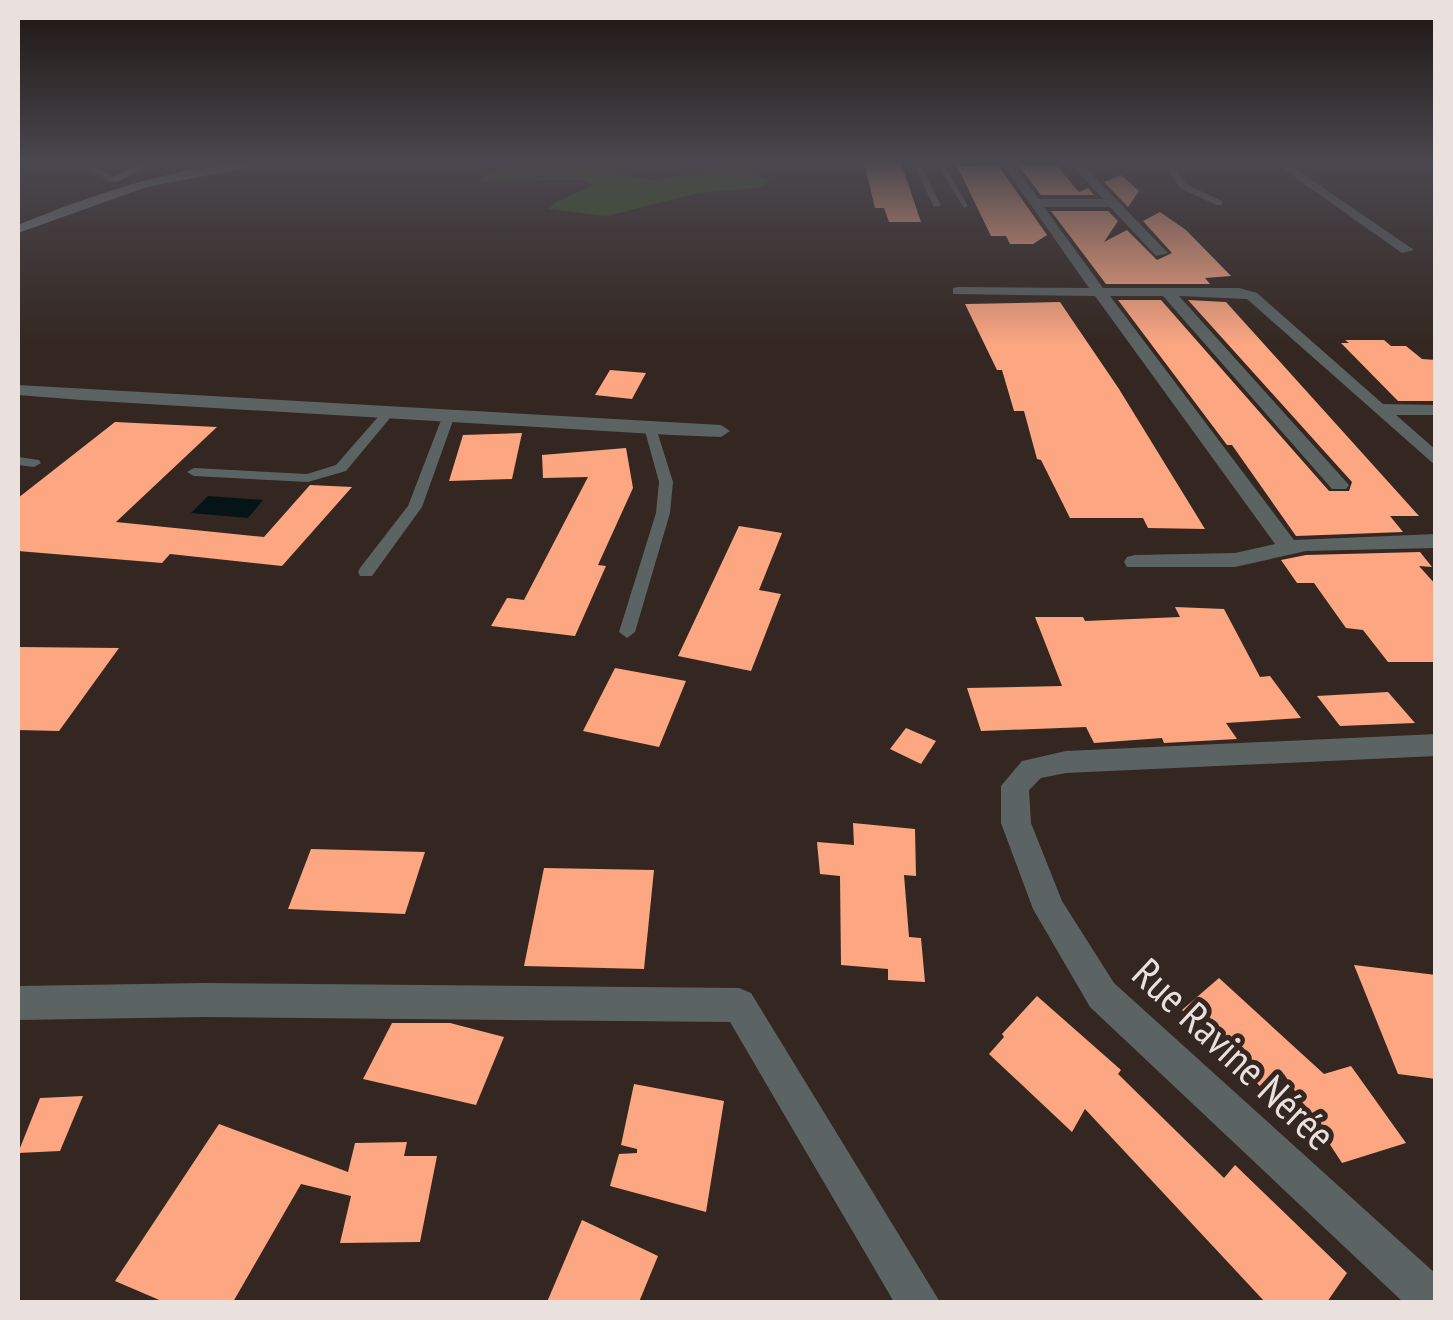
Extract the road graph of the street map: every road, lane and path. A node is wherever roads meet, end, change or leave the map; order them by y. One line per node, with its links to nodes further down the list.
1 (1049, 223): 7 (street)
2 (1132, 223): 5 (street)
3 (1367, 223): 4 (street)
4 (1407, 250)
5 (1161, 253)
6 (958, 292): 7 (street)
7 (1099, 292): 8 (street); 22 (street)
8 (1167, 292): 10 (street); 20 (street)
9 (18, 390): 12 (street)
10 (1378, 409): 11 (street); 16 (street)
11 (1436, 410)
12 (390, 412): 13 (street); 19 (lane)
13 (449, 415): 14 (street); 24 (lane)
14 (652, 431): 15 (street); 25 (lane)
15 (721, 432)
16 (1436, 460)
17 (18, 461): 18 (lane)
18 (34, 463)
19 (194, 472)
20 (1339, 485)
21 (1436, 541): 22 (street)
22 (1289, 548): 23 (street)
23 (1136, 562)
24 (366, 572)
25 (626, 632)
26 (1436, 745): 29 (street, Rue Ravine Nérée)
27 (18, 1003): 28 (street)
28 (918, 1302)
29 (1434, 1302)

